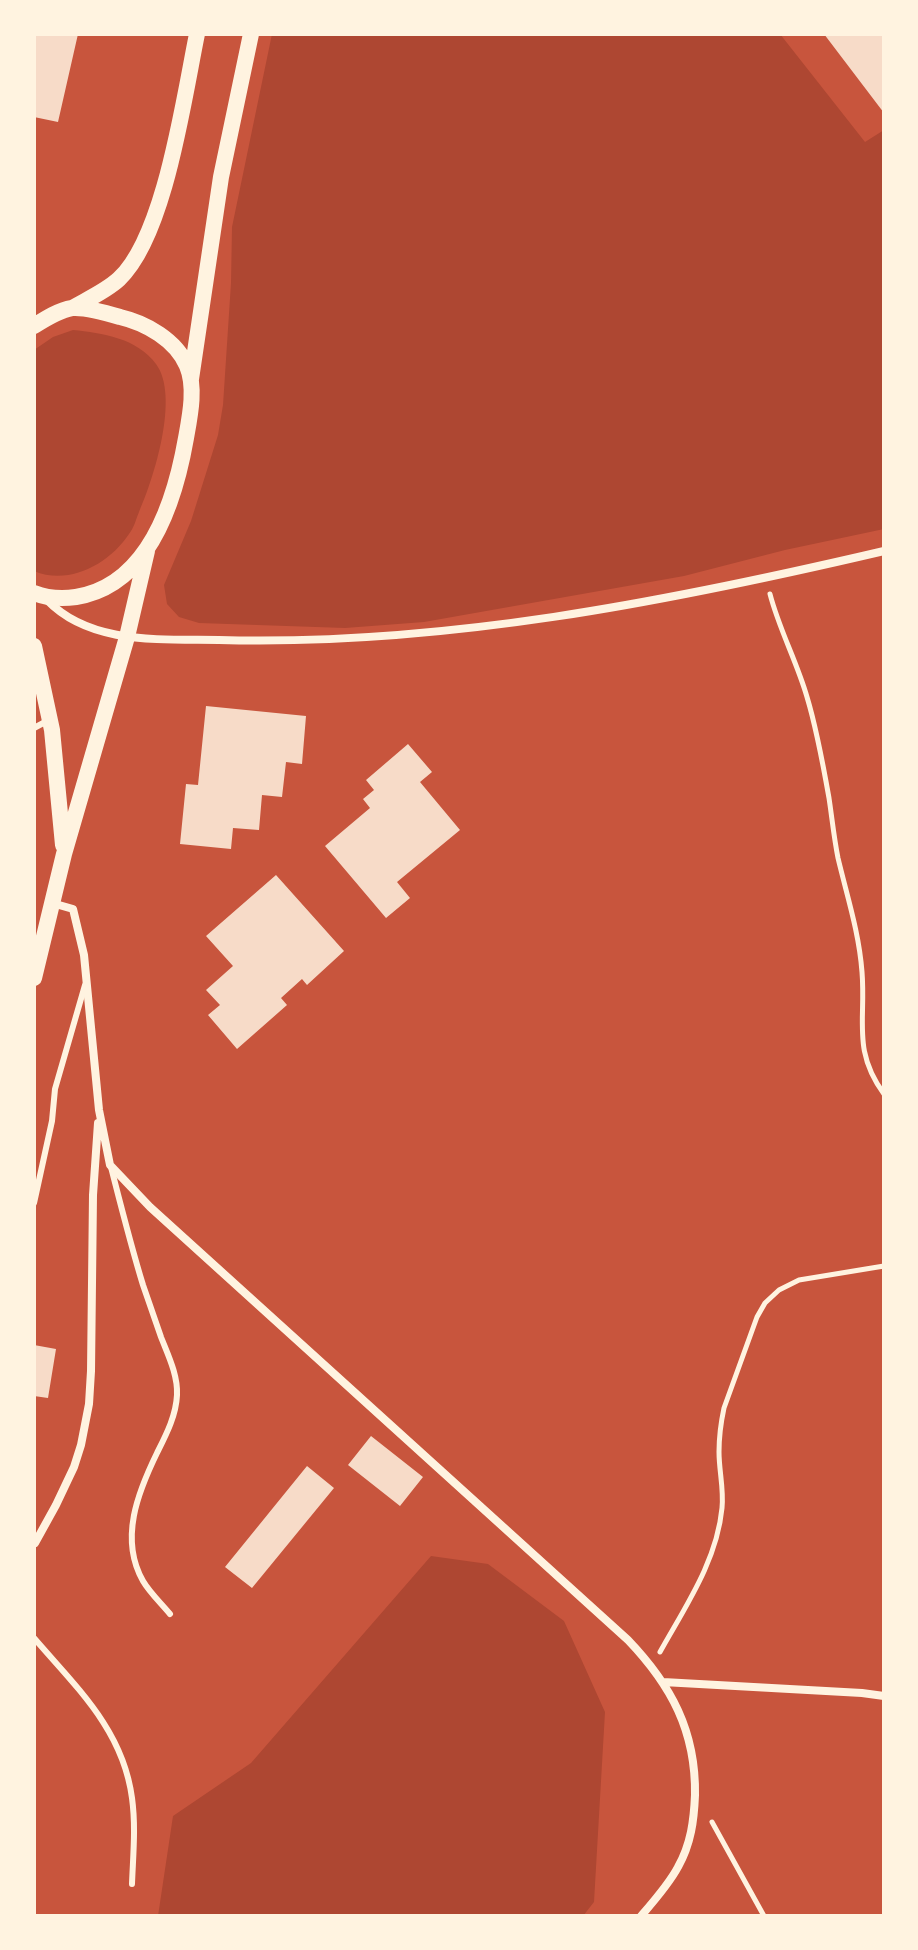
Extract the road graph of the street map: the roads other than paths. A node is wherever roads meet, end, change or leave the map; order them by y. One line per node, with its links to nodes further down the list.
1 (197, 34): 3 (main road)
2 (251, 34): 5 (main road)
3 (72, 308): 4 (main road); 5 (main road)
4 (38, 320)
5 (191, 384): 6 (main road)
6 (148, 549): 8 (main road); 9 (main road)
7 (884, 551): 9 (street)
8 (39, 595): 9 (street)
9 (127, 637): 14 (main road)
10 (34, 646): 11 (main road)
11 (38, 676): 12 (main road)
12 (51, 719): 13 (lane); 14 (main road)
13 (34, 728)
14 (64, 854): 15 (main road)
15 (52, 902): 16 (main road); 17 (street)
16 (34, 978)
17 (86, 980): 18 (street); 20 (lane)
18 (99, 1110): 19 (street); 21 (street)
19 (110, 1165): 23 (lane); 25 (street)
20 (34, 1203)
21 (34, 1544): 22 (lane)
22 (34, 1551)
23 (170, 1614)
24 (34, 1638): 27 (lane)
25 (663, 1682): 26 (street); 28 (street)
26 (884, 1696)
27 (132, 1884)
28 (641, 1916)

